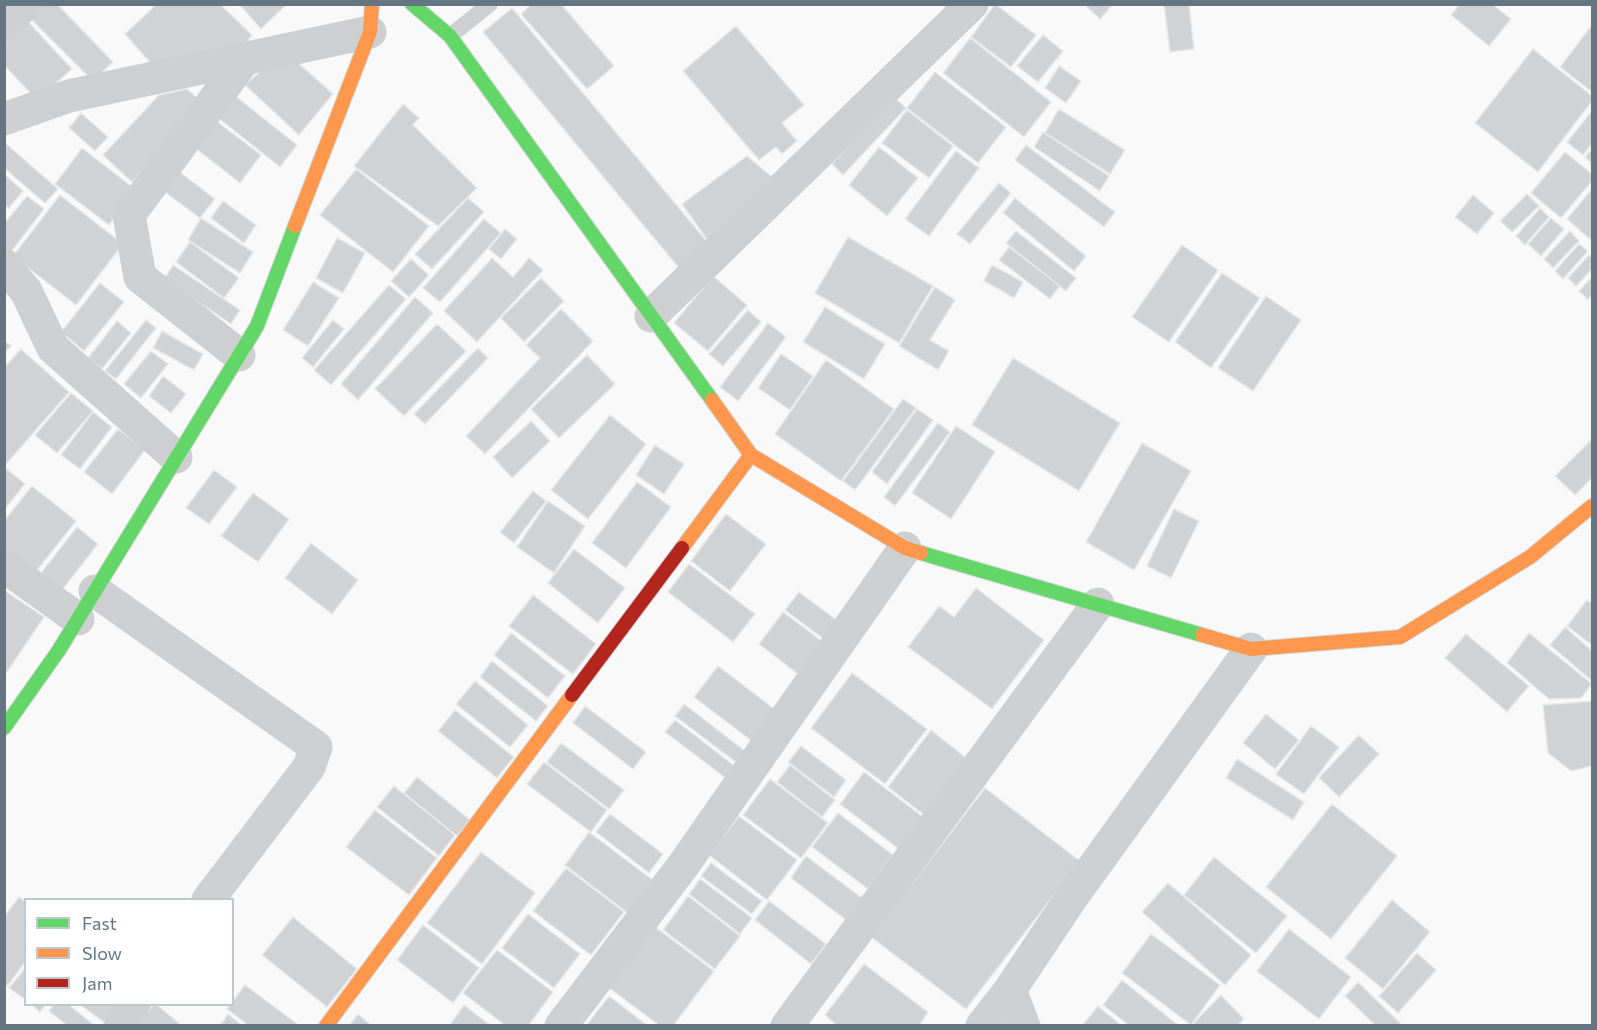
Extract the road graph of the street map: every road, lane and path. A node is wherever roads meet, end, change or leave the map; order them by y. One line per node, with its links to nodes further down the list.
1 (26, 4): 6 (street)
2 (412, 4): 7 (street)
3 (490, 4): 7 (lane)
4 (972, 4): 11 (street)
5 (371, 18): 8 (street); 12 (street)
6 (4, 25)
7 (450, 36): 11 (street)
8 (243, 61): 9 (street); 12 (street)
9 (4, 119)
10 (4, 266): 14 (street)
11 (651, 316): 13 (street)
12 (239, 355): 14 (street)
13 (751, 455): 16 (street); 27 (street)
14 (176, 457): 18 (street)
15 (1593, 506): 21 (street)
16 (905, 548): 19 (street); 28 (street)
17 (4, 566): 20 (street)
18 (95, 591): 20 (street); 23 (street)
19 (1098, 603): 21 (street); 29 (street)
20 (78, 619): 22 (street)
21 (1251, 648): 24 (street)
22 (4, 728)
23 (210, 898)
24 (1010, 990): 30 (street); 31 (street)
25 (133, 1006): 26 (street)
26 (120, 1026)
27 (326, 1026)
28 (561, 1026)
29 (787, 1026)
30 (982, 1026)
31 (1024, 1026)

